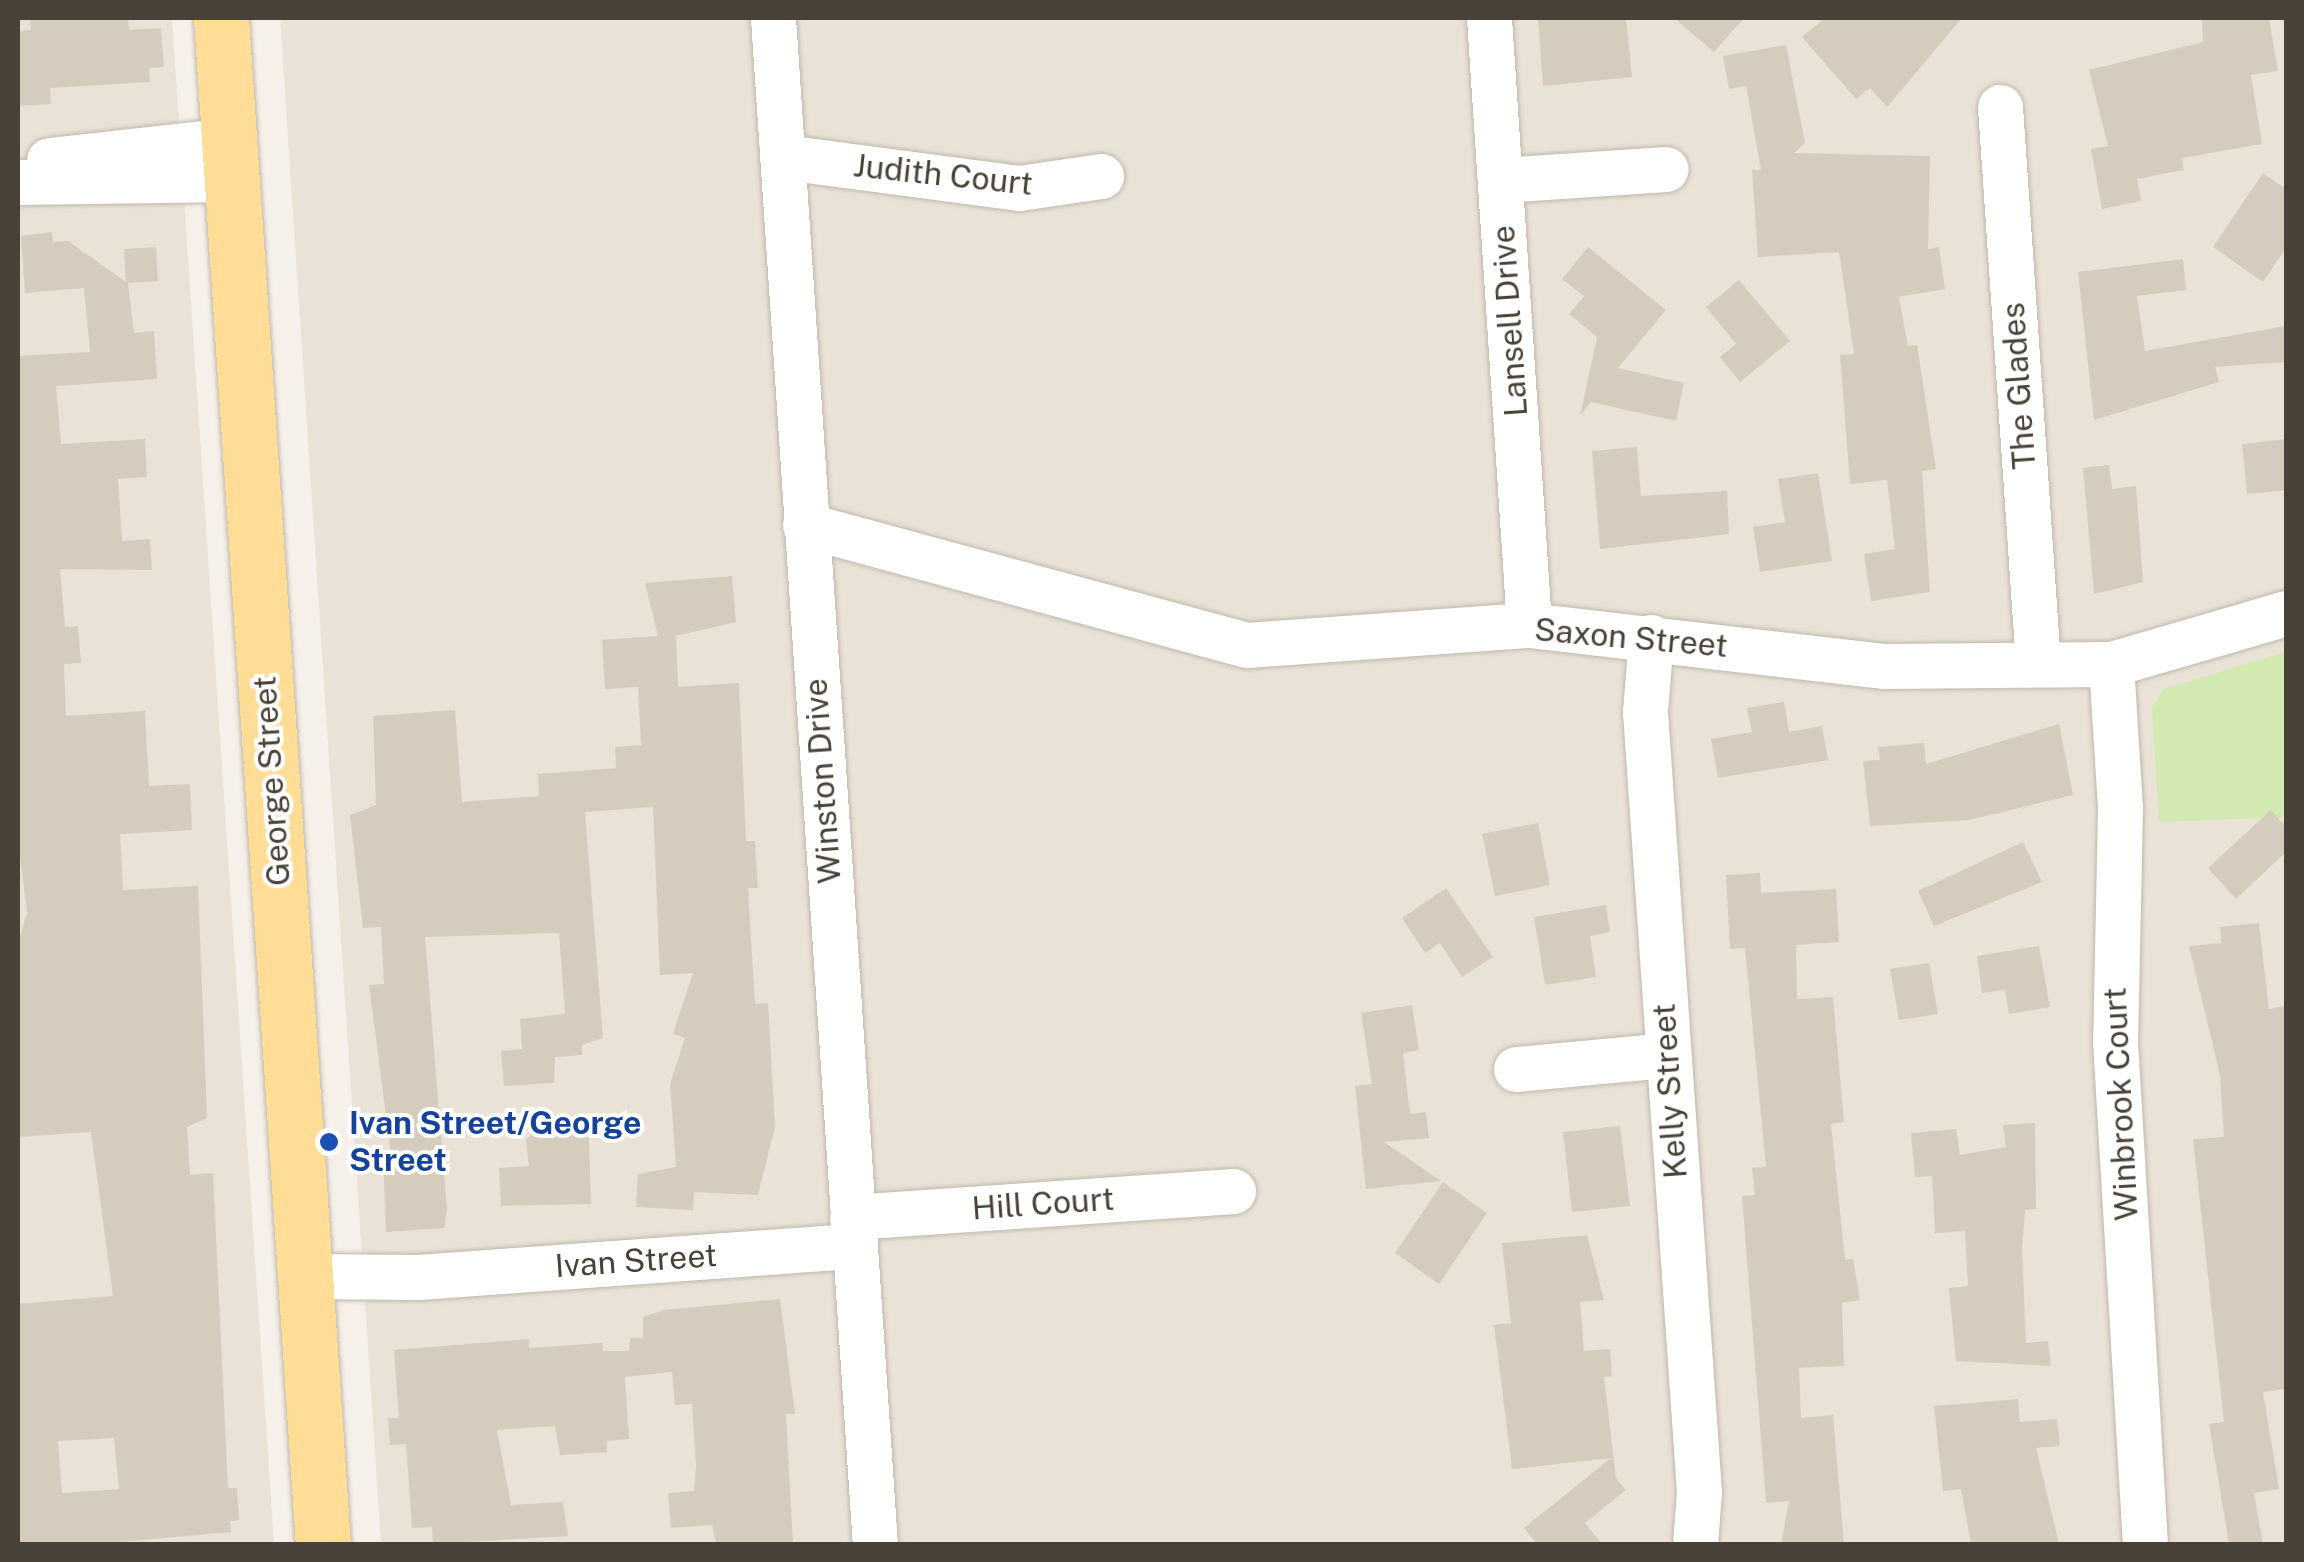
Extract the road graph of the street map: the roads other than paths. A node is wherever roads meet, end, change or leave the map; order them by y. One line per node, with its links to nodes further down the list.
1 (220, 18): 6 (main road, George Street)
2 (774, 18): 5 (street, Winston Drive)
3 (1489, 18): 10 (street, Lansell Drive)
4 (2000, 108): 16 (street, The Glades)
5 (784, 157): 9 (street, Judith Court); 12 (street, Winston Drive)
6 (230, 160): 7 (street); 11 (street); 22 (main road, George Street)
7 (18, 164)
8 (1666, 169): 10 (street)
9 (1101, 176)
10 (1501, 180): 14 (street, Lansell Drive)
11 (18, 182)
12 (805, 525): 14 (street, Saxon Street); 21 (street, Winston Drive)
13 (2286, 613): 17 (street, Saxon Street)
14 (1529, 625): 15 (street, Saxon Street)
15 (1651, 637): 16 (street, Saxon Street); 18 (street, Kelly Street)
16 (2038, 664): 17 (street, Saxon Street)
17 (2111, 664): 26 (street, Winbrook Court)
18 (1668, 1055): 19 (street); 25 (street, Kelly Street)
19 (1516, 1068)
20 (1233, 1190): 21 (street, Hill Court)
21 (854, 1231): 22 (street, Ivan Street); 24 (street, Winston Drive)
22 (305, 1286): 23 (main road, George Street)
23 (323, 1544)
24 (875, 1544)
25 (1695, 1544)
26 (2145, 1544)

